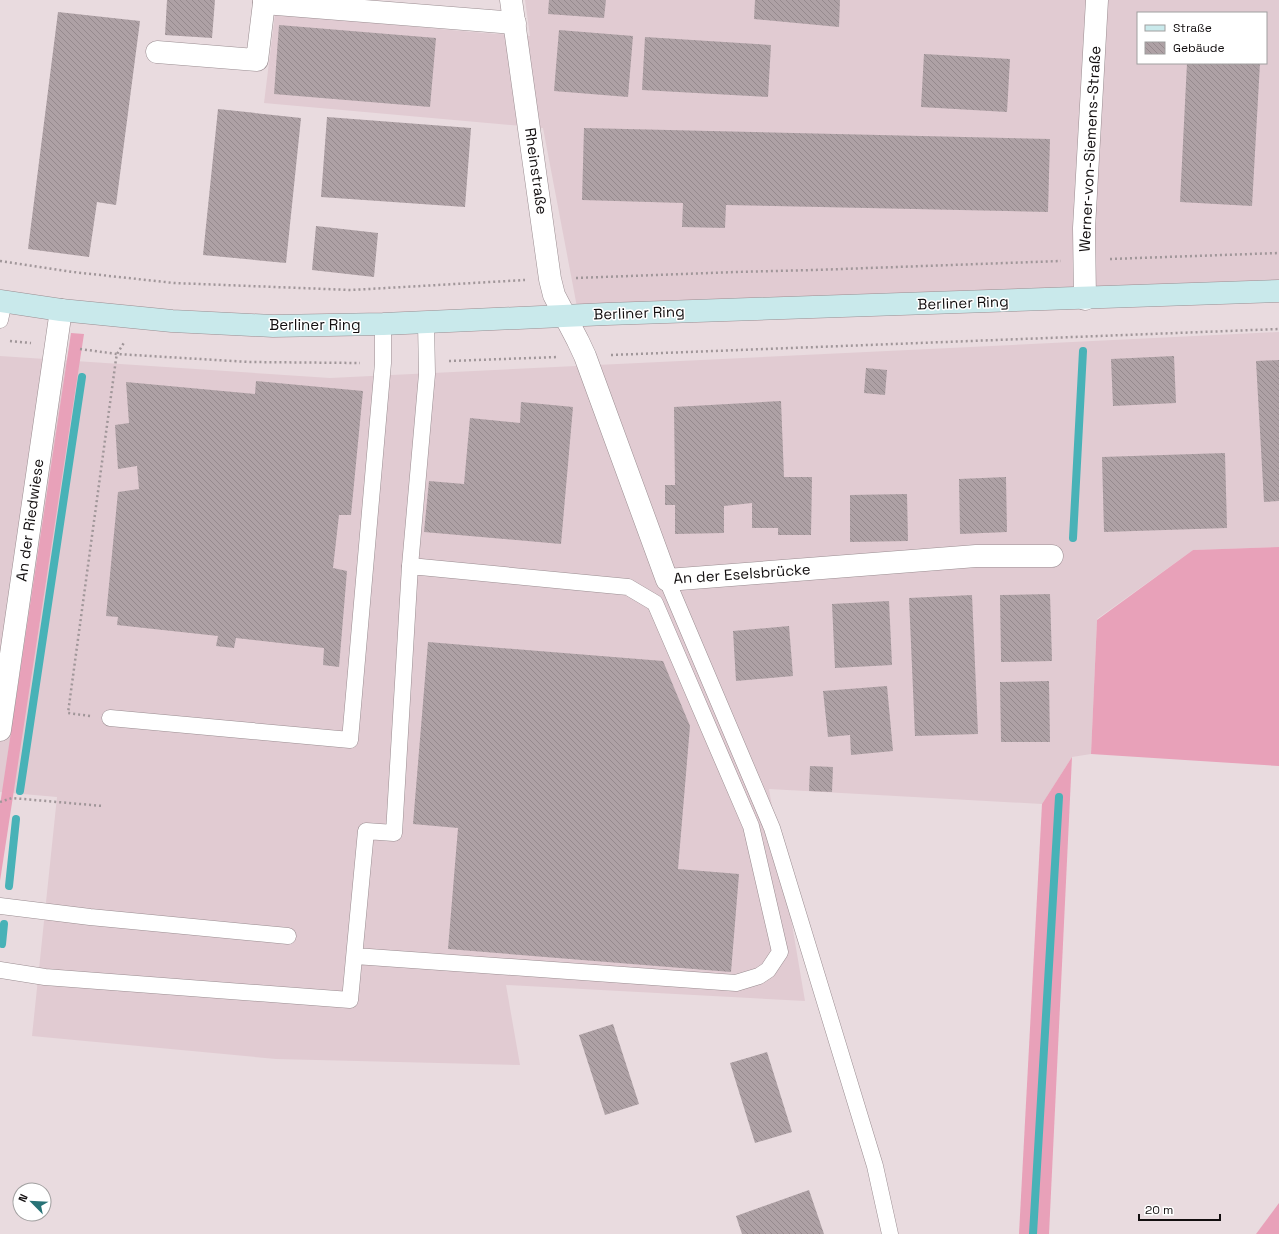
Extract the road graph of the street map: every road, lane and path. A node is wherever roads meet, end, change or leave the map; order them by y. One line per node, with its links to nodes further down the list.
1 (511, 0): 4 (street, Rheinstraße)
2 (1097, 0): 7 (street, Werner-von-Siemens-Straße)
3 (264, 2): 4 (street); 5 (street)
4 (515, 22): 9 (street, Rheinstraße)
5 (157, 52)
6 (1279, 253): 7 (path)
7 (1085, 260): 9 (path); 11 (street, Werner-von-Siemens-Straße)
8 (0, 261): 9 (path)
9 (550, 279): 14 (street, Rheinstraße)
10 (1279, 292): 11 (street, Berliner Ring)
11 (1085, 299): 14 (street, Berliner Ring)
12 (1, 308): 13 (street, Berliner Ring)
13 (61, 310): 16 (street, Berliner Ring); 20 (street, An der Riedwiese)
14 (566, 316): 15 (street, Berliner Ring); 22 (street, An der Eselsbrücke)
15 (426, 322): 16 (street, Berliner Ring); 23 (lane)
16 (383, 324): 24 (lane)
17 (1279, 329): 22 (path)
18 (8, 340): 20 (path)
19 (125, 341): 21 (path)
20 (55, 346): 21 (path); 29 (street, An der Riedwiese)
21 (117, 354): 24 (path); 28 (path)
22 (585, 356): 23 (path); 27 (street, An der Eselsbrücke)
23 (427, 362): 26 (lane)
24 (383, 363): 28 (lane)
25 (1052, 556): 27 (street, An der Eselsbrücke)
26 (410, 566): 34 (lane); 34 (lane)
27 (667, 580): 36 (lane)
28 (110, 718)
29 (0, 730)
30 (0, 802): 31 (path)
31 (103, 806)
32 (0, 906): 33 (lane)
33 (288, 936)
34 (355, 956): 35 (lane)
35 (0, 970)
36 (890, 1234)

